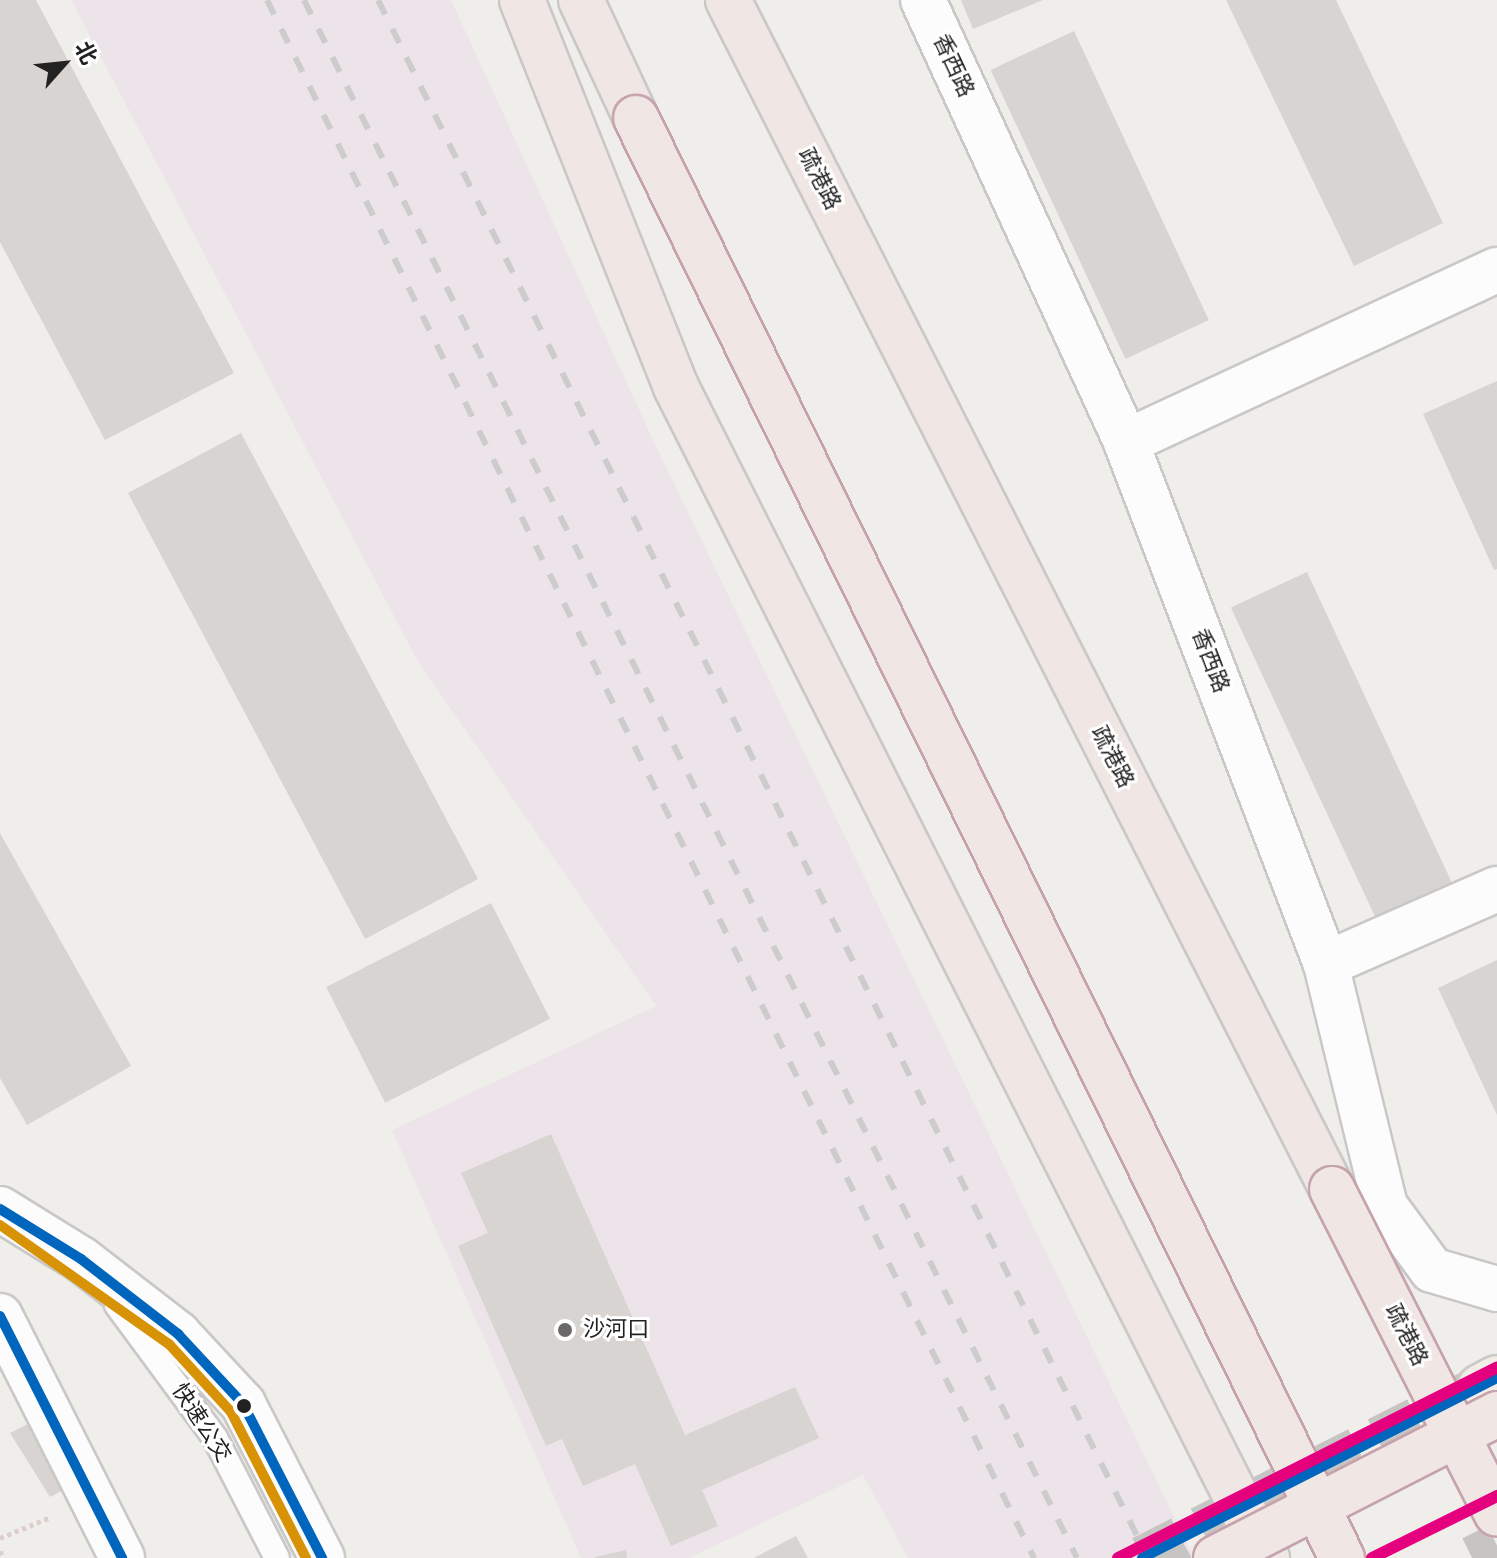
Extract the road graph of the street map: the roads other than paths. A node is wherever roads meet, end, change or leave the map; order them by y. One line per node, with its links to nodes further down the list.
1 (522, 0): 19 (highway)
2 (581, 0): 20 (highway, bridge)
3 (728, 0): 14 (highway, 疏港路, bridge)
4 (923, 0): 6 (street, 香西路)
5 (1497, 270): 6 (street)
6 (1126, 442): 8 (street, 香西路)
7 (1497, 889): 8 (street)
8 (1326, 964): 11 (street, 香西路)
9 (0, 1209): 10 (street)
10 (81, 1259): 16 (lane, 快速公交); 17 (street)
11 (1497, 1289)
12 (0, 1316): 15 (street)
13 (1492, 1417): 18 (highway, bridge)
14 (1497, 1514)
15 (122, 1558)
16 (277, 1558)
17 (322, 1558)
18 (1216, 1558)
19 (1267, 1558)
20 (1342, 1558)

